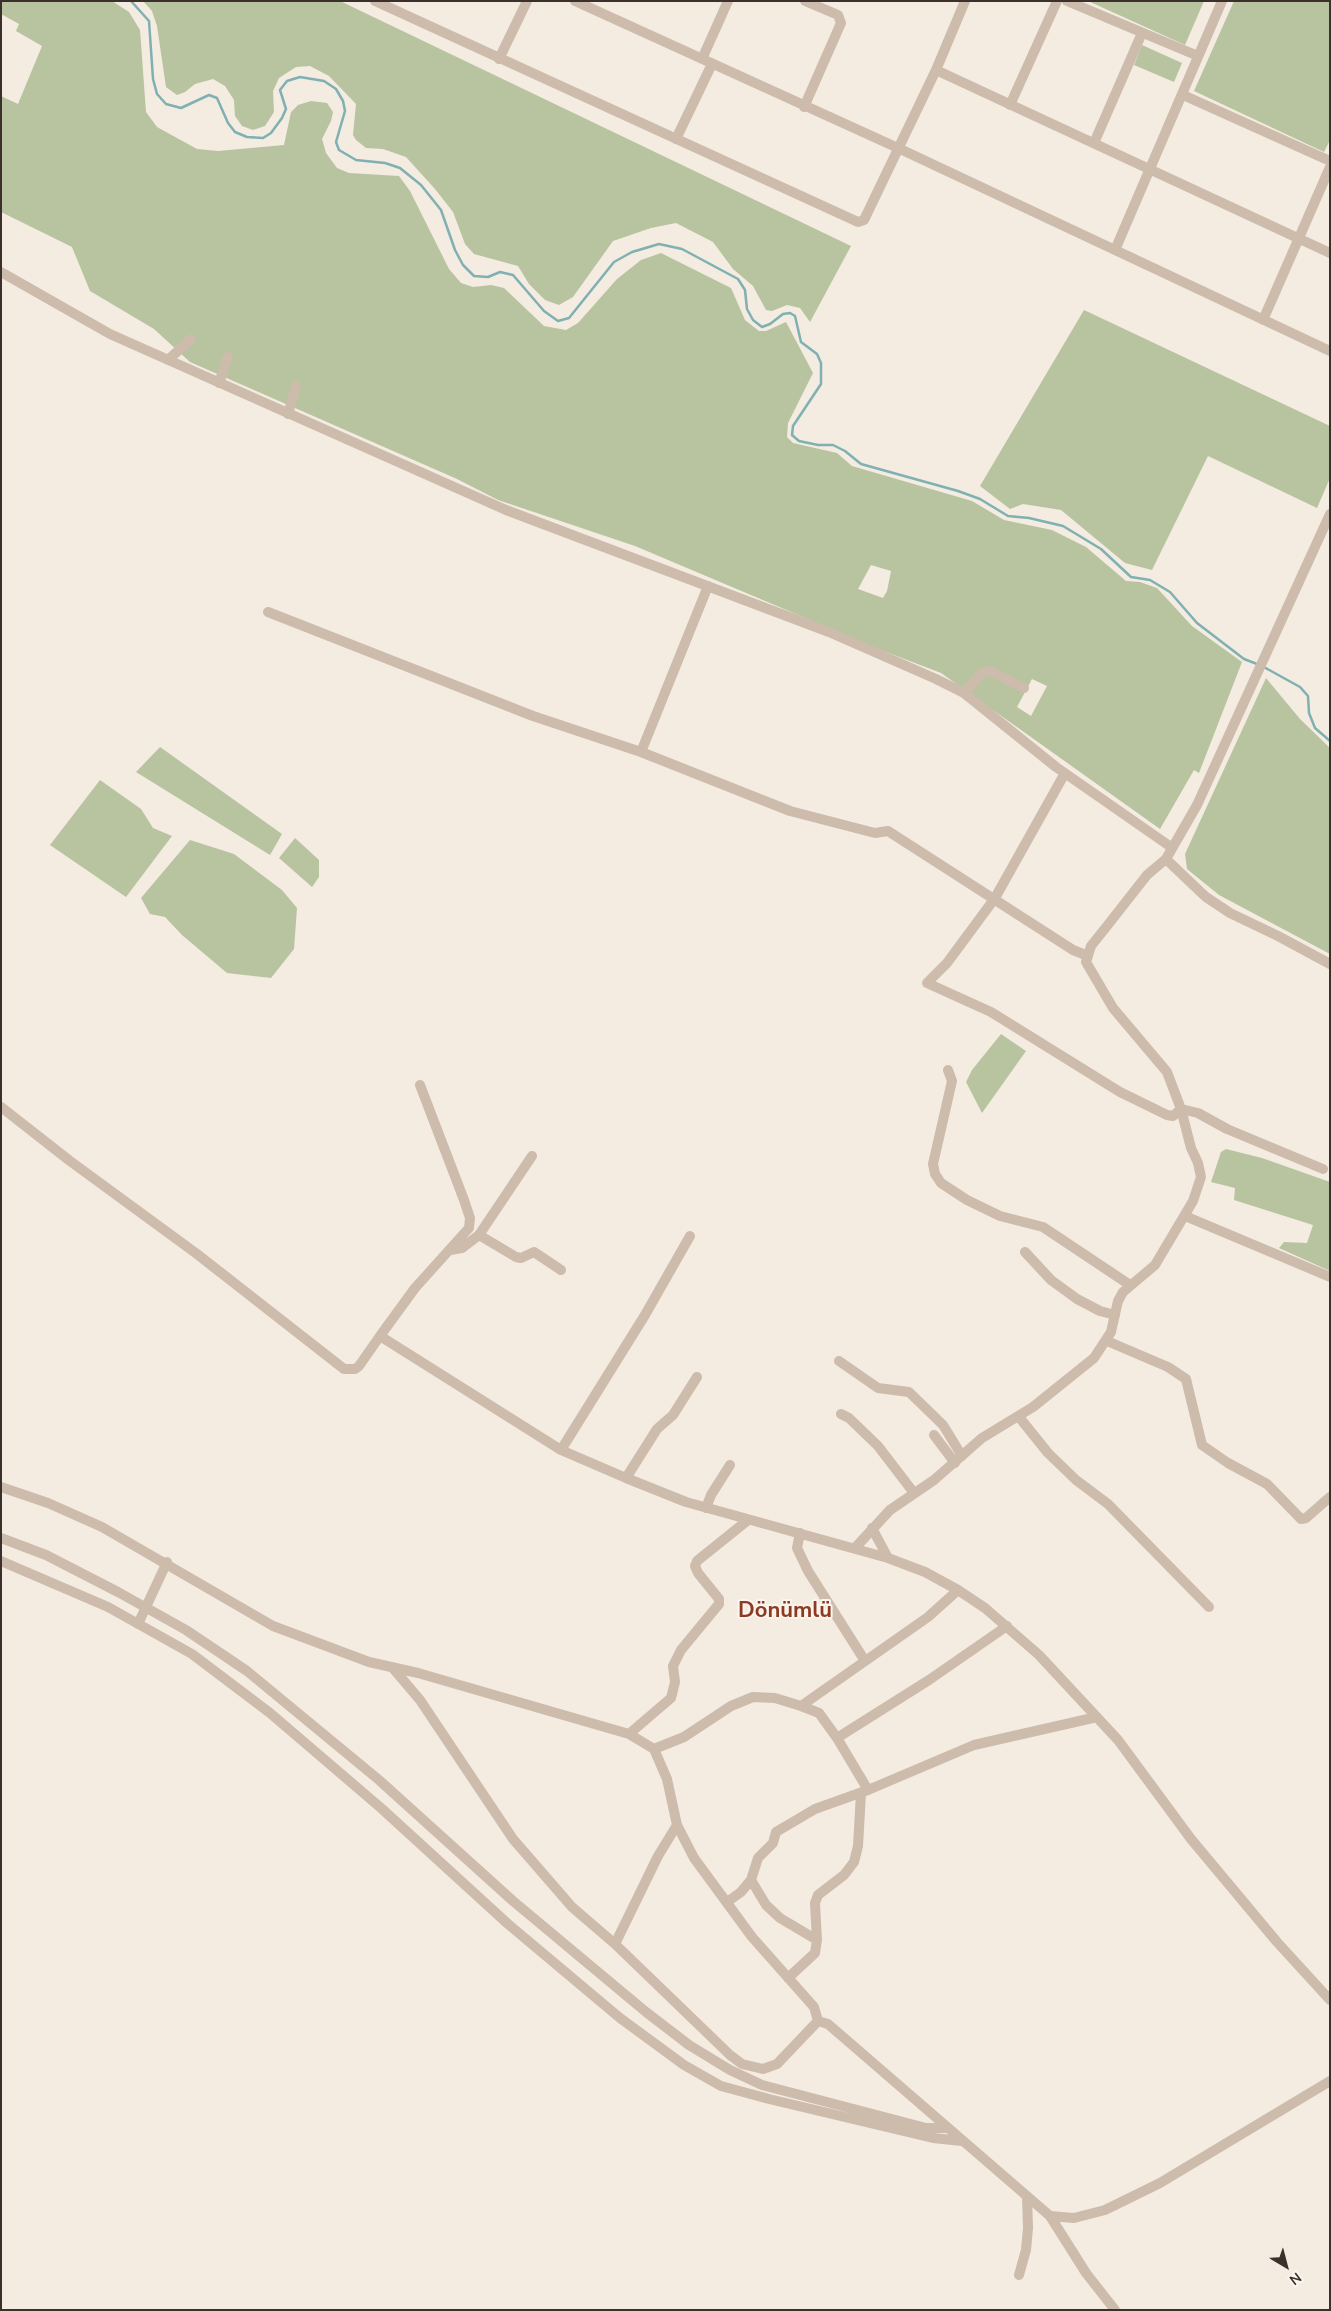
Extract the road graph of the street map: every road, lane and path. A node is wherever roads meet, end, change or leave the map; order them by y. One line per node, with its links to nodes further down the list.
1 (374, 1): 12 (street)
2 (527, 1): 12 (street)
3 (575, 1): 13 (street)
4 (728, 1): 13 (street)
5 (805, 1): 18 (street)
6 (966, 1): 15 (street)
7 (1057, 1): 17 (street)
8 (1067, 1): 10 (street)
9 (1222, 1): 11 (street)
10 (1142, 32): 11 (street); 20 (street)
11 (1198, 56): 16 (street)
12 (499, 59): 19 (street)
13 (702, 59): 14 (street)
14 (712, 64): 18 (street); 19 (street)
15 (936, 70): 17 (street); 21 (street)
16 (1183, 95): 22 (street); 24 (street)
17 (1010, 106): 20 (street)
18 (804, 107): 21 (street)
19 (676, 139): 21 (street)
20 (1094, 143): 24 (street)
21 (898, 148): 26 (street)
22 (1330, 162)
23 (1330, 167): 25 (street)
24 (1149, 168): 25 (street); 26 (street)
25 (1299, 238): 27 (street); 29 (street)
26 (1115, 250): 29 (street)
27 (1330, 253)
28 (1, 272): 33 (street)
29 (1263, 320): 31 (street)
30 (191, 340): 33 (street)
31 (1330, 351)
32 (228, 357): 34 (street)
33 (168, 360): 34 (street)
34 (219, 383): 36 (street)
35 (296, 386): 36 (street)
36 (288, 414): 38 (street)
37 (1330, 514): 44 (street)
38 (708, 586): 41 (street); 42 (street)
39 (268, 612): 42 (street)
40 (1024, 688): 41 (street)
41 (964, 693): 43 (street)
42 (641, 752): 46 (street)
43 (1065, 773): 44 (street); 46 (street)
44 (1171, 847): 45 (street)
45 (1166, 858): 47 (street); 48 (street)
46 (995, 898): 47 (street); 52 (street)
47 (1088, 956): 52 (street)
48 (1330, 964)
49 (948, 1070): 62 (street)
50 (420, 1085): 58 (street)
51 (1, 1107): 64 (street)
52 (1181, 1109): 54 (street); 55 (street)
53 (532, 1156): 56 (street)
54 (1323, 1169)
55 (1185, 1216): 61 (street); 62 (street)
56 (479, 1235): 58 (street); 60 (street)
57 (690, 1236): 71 (street)
58 (450, 1250): 64 (street)
59 (1025, 1252): 63 (street)
60 (561, 1270)
61 (1330, 1277)
62 (1130, 1285): 63 (street)
63 (1115, 1315): 65 (street)
64 (380, 1336): 71 (street)
65 (1107, 1341): 69 (street); 77 (street)
66 (839, 1361): 72 (street)
67 (698, 1377): 74 (street)
68 (841, 1414): 76 (street)
69 (1019, 1417): 72 (street); 89 (street)
70 (934, 1435): 72 (street)
71 (561, 1450): 74 (street)
72 (958, 1460): 76 (street)
73 (730, 1464): 78 (street)
74 (626, 1478): 78 (street)
75 (1, 1487): 86 (street)
76 (914, 1493): 80 (street)
77 (1330, 1497)
78 (706, 1508): 79 (street)
79 (748, 1520): 81 (street); 96 (street)
80 (872, 1528): 83 (street); 84 (street)
81 (800, 1533): 83 (street); 92 (street)
82 (1, 1538): 88 (street)
83 (855, 1548): 84 (street)
84 (888, 1558): 87 (street)
85 (1, 1561): 90 (street)
86 (167, 1562): 88 (street); 93 (street)
87 (958, 1590): 91 (street); 92 (street)
88 (146, 1607): 90 (street); 109 (street)
89 (1209, 1607)
90 (138, 1624): 110 (street)
91 (1007, 1626): 95 (street); 97 (street)
92 (865, 1661): 94 (street)
93 (392, 1667): 96 (street); 104 (street)
94 (801, 1706): 97 (street); 98 (street)
95 (1097, 1716): 99 (street); 106 (street)
96 (629, 1734): 98 (street)
97 (837, 1738): 99 (street)
98 (654, 1749): 100 (street)
99 (865, 1792): 101 (street); 103 (street)
100 (677, 1825): 102 (street); 104 (street)
101 (751, 1880): 102 (street); 103 (street)
102 (727, 1902): 105 (street)
103 (817, 1940): 105 (street)
104 (616, 1944): 107 (street)
105 (788, 1978): 107 (street)
106 (1330, 2000)
107 (818, 2021): 109 (street)
108 (1330, 2081): 113 (street)
109 (947, 2128): 110 (street)
110 (962, 2141): 111 (street)
111 (1027, 2196): 112 (street); 115 (street)
112 (1050, 2216): 113 (street); 114 (street)
113 (1074, 2218): 114 (street)
114 (1060, 2234): 116 (street)
115 (1019, 2275)
116 (1115, 2310)

